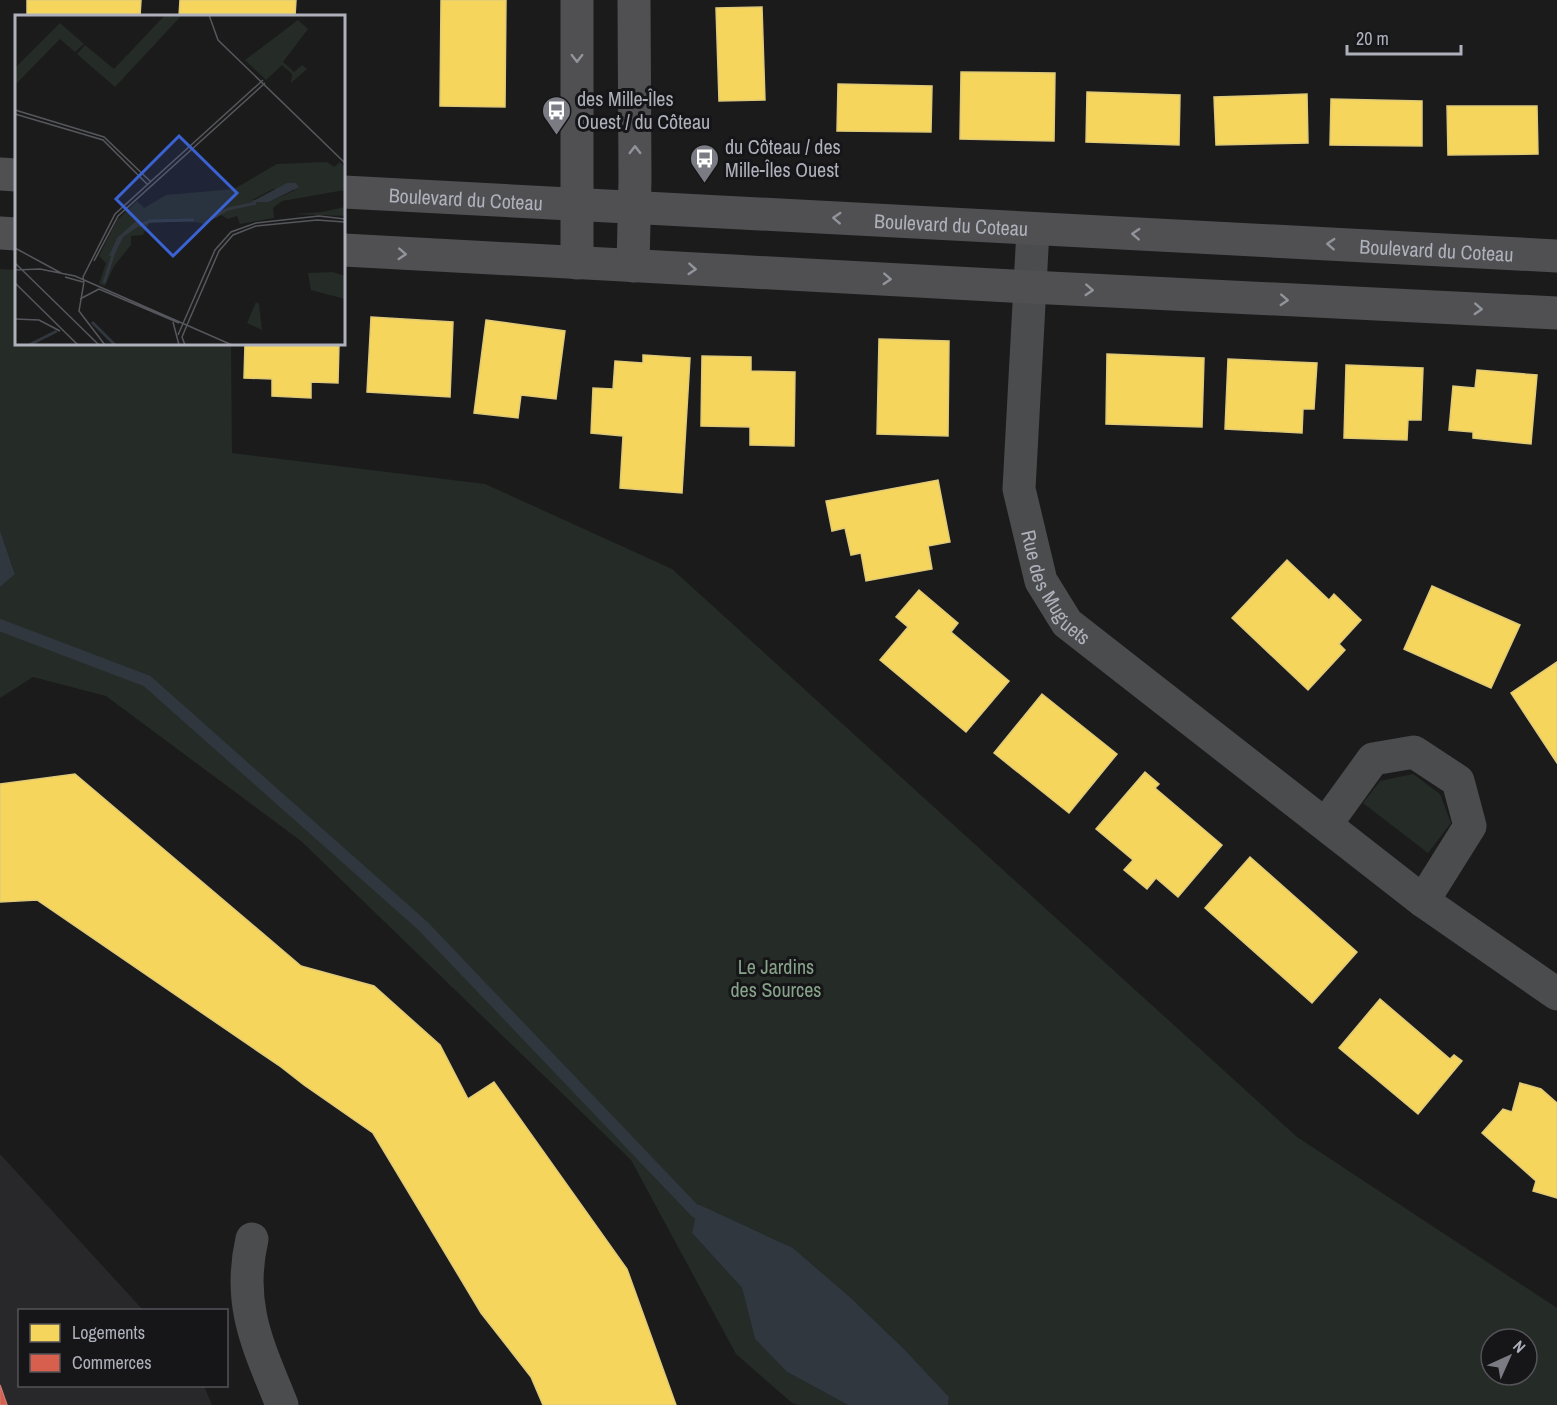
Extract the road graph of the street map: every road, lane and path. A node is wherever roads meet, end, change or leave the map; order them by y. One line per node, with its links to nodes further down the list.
1 (577, 0): 6 (street, one-way to 6)
2 (634, 0): 7 (street, one-way to 2)
3 (0, 174): 4 (street)
4 (15, 175)
5 (345, 192): 6 (street, Boulevard du Coteau)
6 (578, 205): 7 (street, Boulevard du Coteau); 13 (street)
7 (635, 208): 8 (street, Boulevard du Coteau, one-way to 7); 14 (street)
8 (1033, 230): 12 (street, Boulevard du Coteau, one-way to 8); 15 (street, Rue des Muguets)
9 (0, 233): 10 (street)
10 (15, 234)
11 (345, 250): 13 (street, one-way to 13)
12 (1557, 256)
13 (577, 263): 14 (street)
14 (633, 266): 15 (street, one-way to 15)
15 (1030, 287): 16 (street, one-way to 16); 17 (street, Rue des Muguets)
16 (1557, 313)
17 (1326, 824): 18 (street, Rue des Muguets); 18 (street)
18 (1423, 901): 19 (street, Rue des Muguets)
19 (1557, 994)
20 (252, 1239): 21 (street)
21 (282, 1405)

